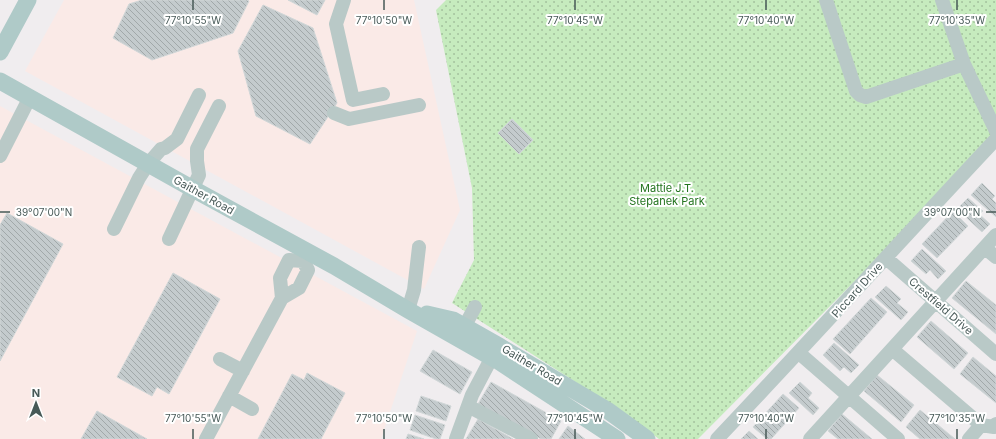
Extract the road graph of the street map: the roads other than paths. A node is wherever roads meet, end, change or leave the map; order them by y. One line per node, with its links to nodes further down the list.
1 (28, 0): 5 (main road)
2 (344, 0): 8 (street)
3 (826, 0): 6 (street)
4 (942, 0): 6 (street)
5 (0, 52)
6 (964, 64): 14 (street)
7 (0, 81): 10 (main road, Gaither Road)
8 (383, 94)
9 (199, 95): 17 (street)
10 (30, 97): 16 (street); 17 (main road, Gaither Road)
11 (419, 105): 13 (street)
12 (219, 106): 18 (street)
13 (334, 113)
14 (996, 131)
15 (996, 140): 26 (street, Piccard Drive)
16 (0, 156)
17 (148, 164): 18 (main road, Gaither Road); 19 (street)
18 (192, 189): 21 (street); 24 (main road, Gaither Road)
19 (114, 230)
20 (996, 236): 23 (street)
21 (169, 239)
22 (419, 247): 30 (street)
23 (985, 248): 25 (street); 28 (street)
24 (305, 256): 27 (street); 27 (street); 30 (main road, Gaither Road)
25 (996, 257)
26 (886, 258): 28 (street, Crestfield Drive); 33 (street, Piccard Drive)
27 (282, 298): 37 (street)
28 (935, 302): 32 (street); 34 (street, Crestfield Drive)
29 (475, 307): 31 (street)
30 (408, 310): 31 (main road, Gaither Road); 35 (main road, Gaither Road)
31 (467, 328): 48 (main road, Gaither Road)
32 (892, 349): 39 (street); 43 (street)
33 (799, 353): 39 (street); 49 (street, Piccard Drive)
34 (996, 354)
35 (492, 357): 40 (street); 47 (main road, Gaither Road)
36 (220, 359): 37 (street)
37 (243, 371): 38 (street)
38 (229, 396): 41 (street); 44 (street)
39 (848, 396): 50 (street); 51 (street)
40 (468, 406): 45 (street); 46 (street)
41 (252, 409)
42 (996, 424): 43 (street)
43 (981, 425): 52 (street)
44 (206, 439)
45 (456, 439)
46 (531, 439)
47 (617, 439)
48 (646, 439)
49 (717, 439)
50 (810, 439)
51 (898, 439)
52 (970, 439)

